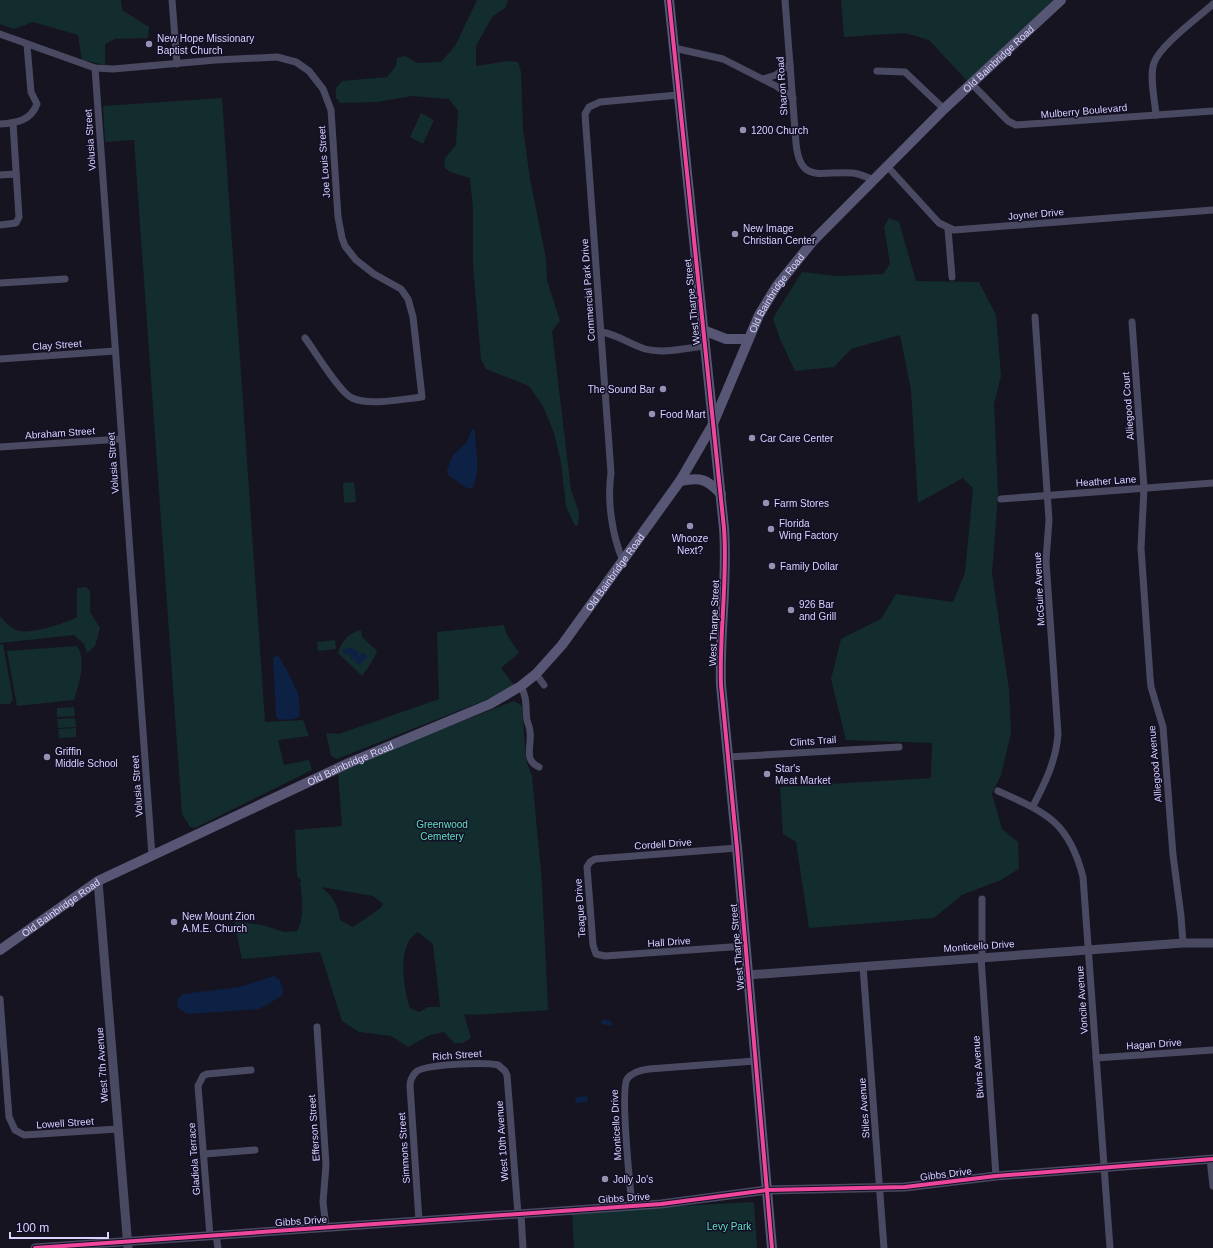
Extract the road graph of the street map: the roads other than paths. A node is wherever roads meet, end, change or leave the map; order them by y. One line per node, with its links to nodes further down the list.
1 (172, 0): 9 (street)
2 (669, 0): 8 (main road, West Tharpe Street)
3 (785, 0): 10 (street, Sharon Road)
4 (1061, 0): 14 (main road, Old Bainbridge Road)
5 (1213, 4): 19 (street)
6 (0, 34): 7 (street, Joe Louis Street)
7 (26, 45): 11 (street, Joe Louis Street); 20 (street)
8 (674, 48): 13 (street); 15 (main road, West Tharpe Street)
9 (177, 64): 11 (street, Joe Louis Street); 36 (street, Joe Louis Street)
10 (790, 64): 13 (street); 16 (street, Sharon Road)
11 (94, 68): 39 (street, Volusia Street)
12 (877, 71): 17 (street)
13 (763, 79): 16 (street)
14 (972, 84): 17 (main road, Old Bainbridge Road); 19 (street, Mulberry Boulevard)
15 (678, 95): 34 (main road, West Tharpe Street); 35 (street, Commercial Park Drive)
16 (793, 98): 25 (street, Sharon Road)
17 (944, 109): 22 (main road, Old Bainbridge Road)
18 (1213, 111): 19 (street, Mulberry Boulevard)
19 (1156, 115)
20 (13, 123): 21 (street); 23 (street)
21 (0, 124)
22 (887, 166): 25 (main road, Old Bainbridge Road); 28 (street)
23 (16, 174): 24 (street); 27 (street)
24 (0, 175)
25 (874, 180): 37 (main road, Old Bainbridge Road)
26 (1213, 210): 28 (street, Joyner Drive)
27 (0, 225)
28 (948, 229): 29 (street)
29 (952, 277)
30 (65, 279): 31 (street)
31 (0, 283)
32 (1035, 317): 48 (street, McGuire Avenue)
33 (1132, 322): 46 (street, Alliegood Court)
34 (703, 330): 37 (main road); 38 (main road, West Tharpe Street)
35 (602, 332): 38 (street); 50 (street, Commercial Park Drive)
36 (305, 338)
37 (748, 339): 41 (main road, Old Bainbridge Road)
38 (705, 346): 41 (main road, West Tharpe Street)
39 (115, 350): 40 (street, Clay Street); 42 (street, Volusia Street)
40 (0, 359)
41 (712, 426): 44 (main road, Old Bainbridge Road); 47 (main road, West Tharpe Street)
42 (121, 439): 43 (street, Abraham Street); 60 (street, Volusia Street)
43 (0, 447)
44 (680, 481): 47 (main road); 50 (main road, Old Bainbridge Road)
45 (1213, 483): 46 (street, Heather Lane)
46 (1144, 488): 48 (street, Heather Lane); 65 (street, Alliegood Avenue)
47 (721, 494): 55 (main road, West Tharpe Street)
48 (1047, 496): 49 (street, Heather Lane); 58 (street, McGuire Avenue)
49 (1001, 500)
50 (623, 561): 51 (main road, Old Bainbridge Road)
51 (536, 674): 52 (street); 53 (main road, Old Bainbridge Road)
52 (544, 685)
53 (521, 686): 56 (street); 60 (main road, Old Bainbridge Road)
54 (899, 747): 55 (street, Clints Trail)
55 (728, 757): 59 (main road, West Tharpe Street)
56 (539, 767)
57 (998, 791): 58 (street, Voncile Avenue)
58 (1033, 806): 68 (street, Voncile Avenue)
59 (737, 848): 61 (street, Cordell Drive); 66 (main road, West Tharpe Street)
60 (152, 856): 62 (main road, Old Bainbridge Road)
61 (590, 862): 69 (street, Teague Drive)
62 (98, 881): 67 (main road, Old Bainbridge Road); 81 (street, West 7th Avenue)
63 (982, 900): 70 (street, Bivins Avenue)
64 (1213, 943): 65 (street, Monticello Drive)
65 (1183, 944): 68 (street, Monticello Drive)
66 (745, 946): 69 (street, Hall Drive); 72 (main road, West Tharpe Street)
67 (0, 950)
68 (1088, 950): 70 (street, Monticello Drive); 76 (street, Voncile Avenue)
69 (596, 954)
70 (981, 957): 71 (street, Monticello Drive); 86 (street, Bivins Avenue)
71 (863, 966): 72 (street, Monticello Drive); 88 (street, Stiles Avenue)
72 (748, 975): 77 (main road, West Tharpe Street)
73 (0, 999): 81 (street, Lowell Street)
74 (317, 1027): 93 (street, Efferson Street)
75 (1213, 1050): 76 (street, Hagan Drive)
76 (1096, 1058): 85 (street, Voncile Avenue)
77 (755, 1060): 89 (main road, West Tharpe Street); 90 (street, Monticello Drive)
78 (502, 1068): 80 (street, Rich Street); 91 (street, West 10th Avenue)
79 (250, 1070): 83 (street, Gladiola Terrace)
80 (414, 1075): 92 (street, Simmons Street)
81 (118, 1129): 95 (street, West 7th Avenue)
82 (255, 1150): 83 (street)
83 (204, 1154): 94 (street, Gladiola Terrace)
84 (1212, 1159): 85 (street, Gibbs Drive); 87 (street)
85 (1105, 1168): 86 (street, Gibbs Drive); 101 (street, Voncile Avenue)
86 (996, 1176): 88 (street, Gibbs Drive)
87 (1213, 1186)
88 (880, 1187): 89 (street, Gibbs Drive); 100 (street, Stiles Avenue)
89 (767, 1190): 90 (street, Gibbs Drive); 99 (main road, West Tharpe Street)
90 (632, 1206): 91 (street, Gibbs Drive)
91 (519, 1214): 92 (street, Gibbs Drive); 98 (street, West 10th Avenue)
92 (419, 1221): 93 (street, Gibbs Drive)
93 (326, 1227): 94 (street, Gibbs Drive)
94 (213, 1235): 95 (street, Gibbs Drive); 97 (street, Gladiola Terrace)
95 (128, 1245): 96 (street, Gibbs Drive)
96 (35, 1248)
97 (218, 1248)
98 (523, 1248)
99 (772, 1248)
100 (884, 1248)
101 (1110, 1248)

